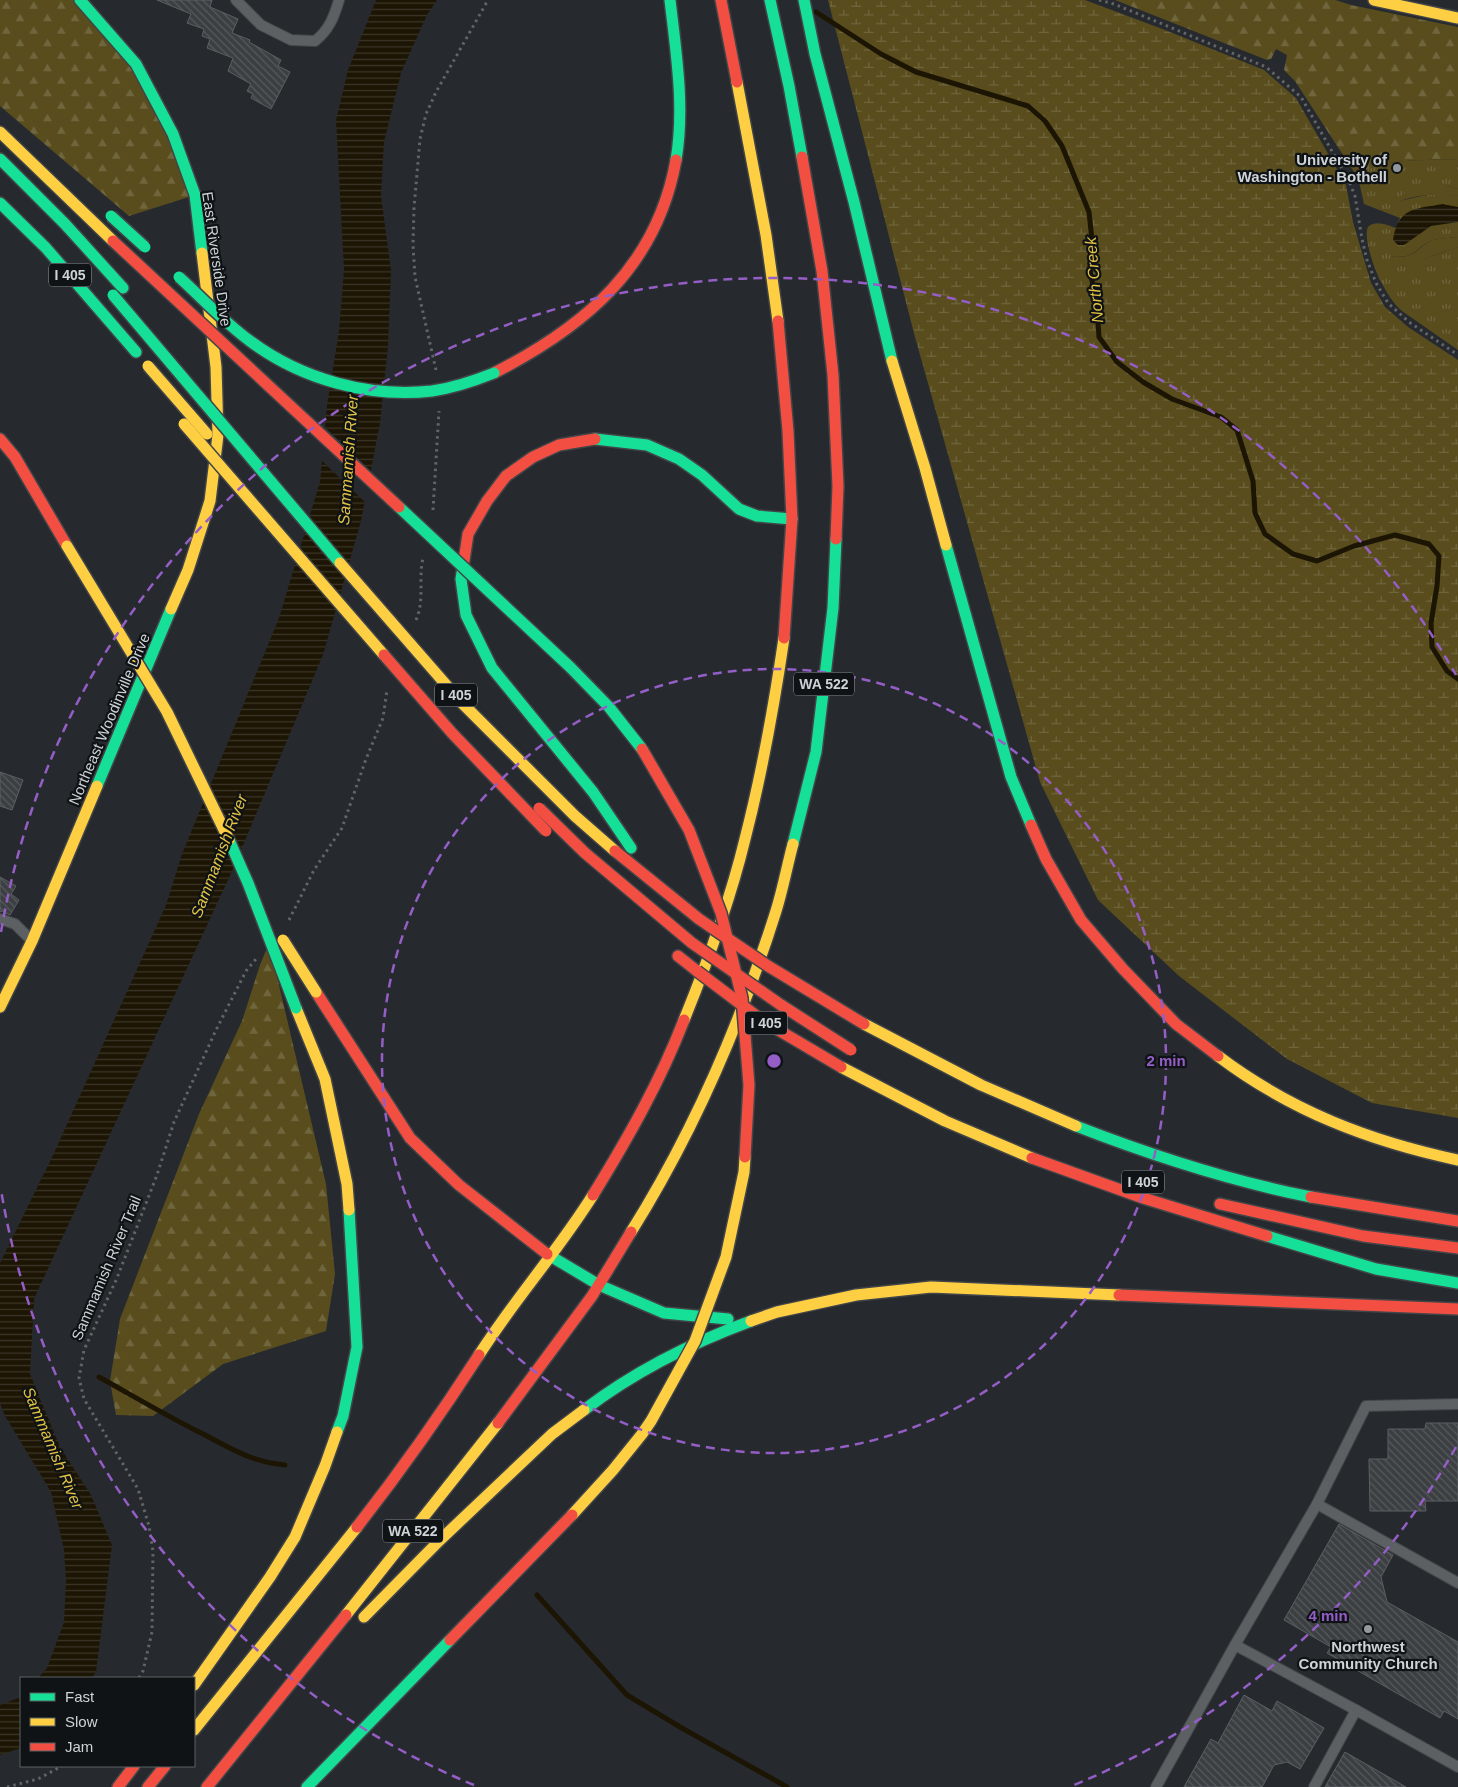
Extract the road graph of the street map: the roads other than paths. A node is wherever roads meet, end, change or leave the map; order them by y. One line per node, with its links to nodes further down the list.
1 (80, 0): 18 (main road, East Riverside Drive)
2 (236, 0): 3 (lane)
3 (339, 0)
4 (721, 0): 25 (main road, WA 522)
5 (770, 0): 50 (main road, WA 522)
6 (804, 0): 40 (main road)
7 (1374, 0): 9 (main road)
8 (671, 6): 18 (main road, bridge)
9 (1458, 18)
10 (0, 132): 69 (main road, bridge)
11 (0, 159): 17 (main road, I 405)
12 (0, 203): 20 (main road, I 405)
13 (107, 213): 14 (main road, bridge)
14 (153, 253)
15 (174, 272): 18 (main road, bridge)
16 (110, 292): 43 (main road, I 405, bridge)
17 (126, 292)
18 (208, 303): 23 (main road, East Riverside Drive)
19 (115, 345): 20 (main road, I 405)
20 (132, 359): 26 (main road, I 405, bridge); 29 (main road, I 405, bridge)
21 (206, 385): 22 (main road)
22 (232, 415)
23 (218, 435): 35 (main road, Northeast Woodinville Drive)
24 (0, 438): 30 (main road, bridge)
25 (792, 519): 28 (main road); 48 (main road, WA 522)
26 (453, 717)
27 (465, 730): 39 (main road, I 405, bridge)
28 (597, 818)
29 (584, 867)
30 (248, 883): 48 (main road, bridge); 59 (main road, bridge)
31 (704, 905): 33 (main road)
32 (0, 919): 35 (lane)
33 (736, 927)
34 (752, 938): 37 (main road)
35 (32, 941): 38 (main road, Northeast Woodinville Drive)
36 (670, 949): 42 (main road, I 405, bridge)
37 (776, 955)
38 (0, 1007)
39 (855, 1053)
40 (1458, 1160)
41 (1205, 1200): 46 (main road)
42 (1187, 1211): 44 (main road, I 405); 49 (main road)
43 (1458, 1221)
44 (1302, 1235)
45 (1340, 1243): 47 (main road)
46 (1458, 1248)
47 (1369, 1249)
48 (551, 1257): 50 (main road); 61 (main road, WA 522)
49 (1458, 1283)
50 (599, 1285): 52 (main road); 65 (main road, WA 522)
51 (1458, 1309): 52 (main road)
52 (777, 1312): 56 (main road)
53 (1458, 1404): 54 (lane)
54 (1318, 1504): 55 (lane); 58 (lane)
55 (1458, 1583)
56 (355, 1625)
57 (341, 1640): 65 (main road)
58 (1234, 1645): 60 (lane); 70 (lane)
59 (195, 1684)
60 (1356, 1710): 64 (lane); 71 (lane)
61 (195, 1729)
62 (133, 1767): 66 (main road)
63 (164, 1767): 67 (main road)
64 (1458, 1767)
65 (219, 1772): 68 (main road, WA 522)
66 (118, 1787)
67 (148, 1787)
68 (207, 1787)
69 (307, 1787)
70 (1156, 1787)
71 (1314, 1787)

